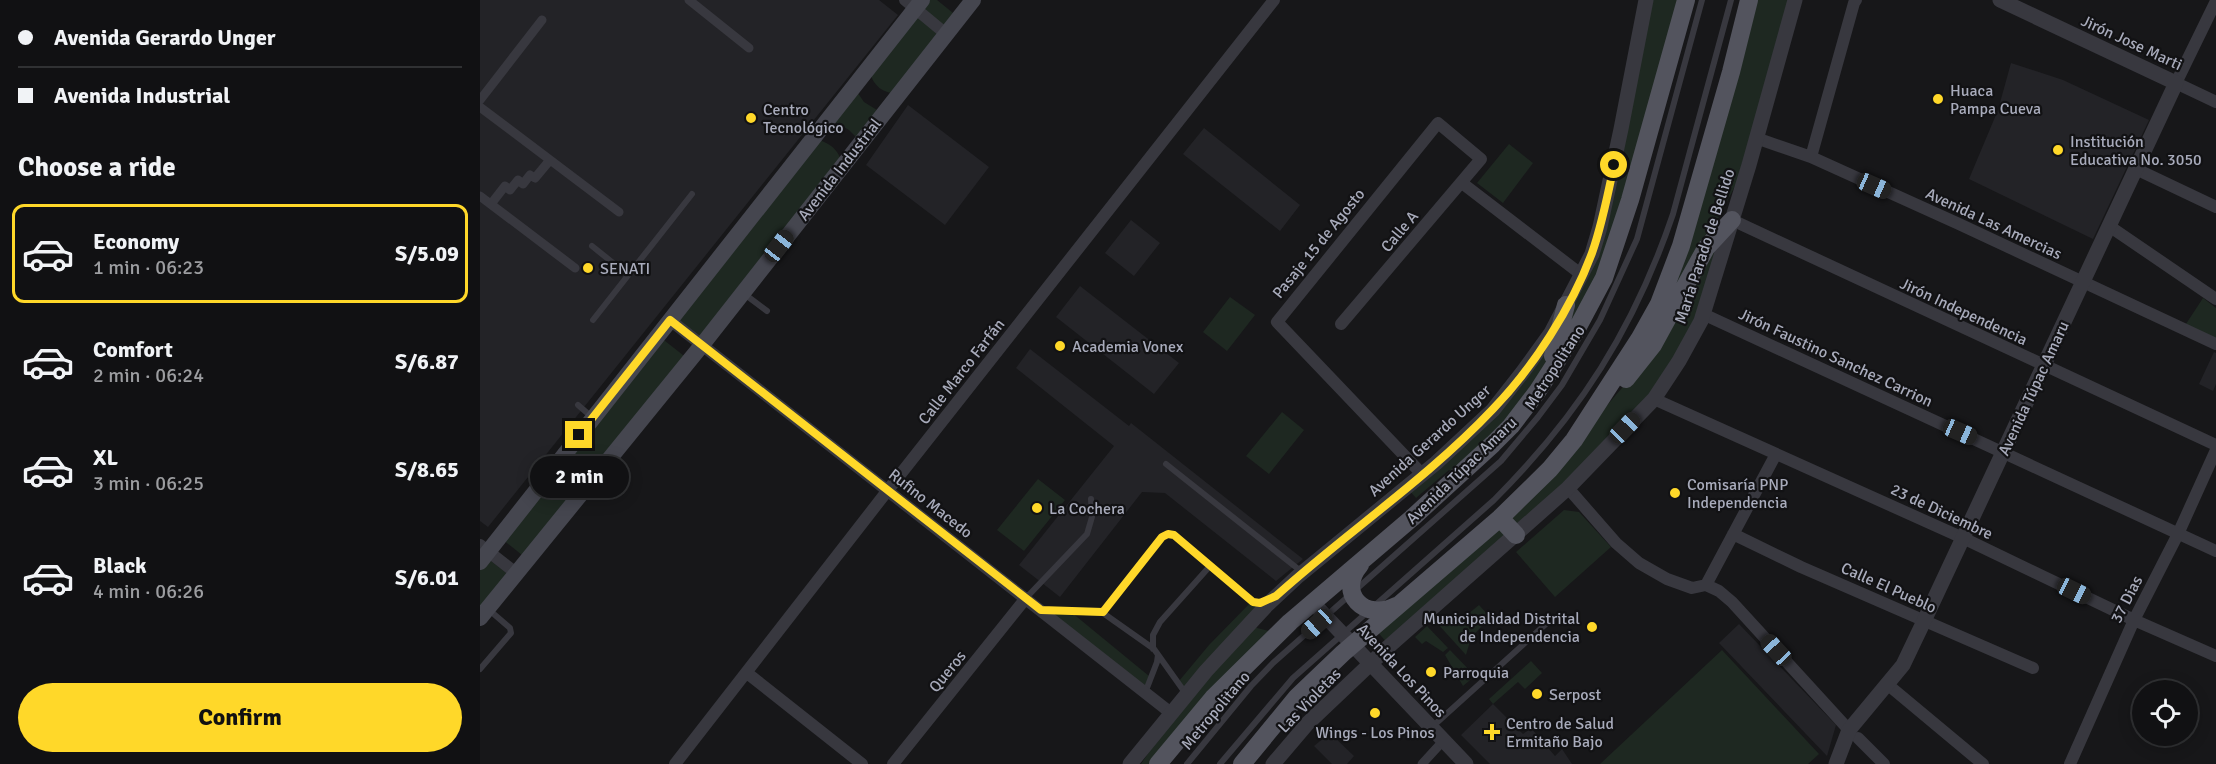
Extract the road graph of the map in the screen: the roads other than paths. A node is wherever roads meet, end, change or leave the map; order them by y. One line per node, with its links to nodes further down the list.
1 (689, 0): 17 (street)
2 (973, 0): 16 (main road, Avenida Industrial)
3 (1274, 0): 63 (street, Calle Marco Farfán)
4 (1646, 0): 38 (street, Avenida Gerardo Unger)
5 (1686, 0): 51 (main road, Avenida Túpac Amaru)
6 (1702, 0): 77 (lane, Metropolitano)
7 (1731, 0): 83 (lane)
8 (1749, 0): 55 (main road)
9 (1795, 0): 22 (street, María Parado de Bellido)
10 (1856, 0): 23 (street)
11 (2000, 0): 18 (street, Jirón Jose Marti)
12 (2211, 0): 13 (street)
13 (2216, 2): 18 (street, Avenida Túpac Amaru)
14 (914, 3): 16 (street); 46 (main road)
15 (542, 20): 19 (street)
16 (946, 34): 40 (main road, Avenida Industrial)
17 (749, 48)
18 (2176, 83): 20 (street, Jirón Jose Marti); 26 (street, Avenida Túpac Amaru)
19 (480, 100)
20 (2216, 102)
21 (480, 107): 25 (street)
22 (1756, 138): 23 (street, Avenida Las Amercias); 33 (street, María Parado de Bellido)
23 (1811, 157): 39 (street, Avenida Las Amercias)
24 (1482, 159): 27 (street, Calle A); 61 (street, Pasaje 15 de Agosto)
25 (550, 160): 30 (street); 32 (street)
26 (2136, 169): 31 (street); 34 (street, Avenida Túpac Amaru)
27 (1462, 183): 38 (street); 47 (street, Calle A)
28 (692, 194): 37 (lane)
29 (480, 196): 30 (street)
30 (491, 204): 36 (street)
31 (2216, 207)
32 (619, 212)
33 (1732, 220): 44 (street, María Parado de Bellido); 50 (street, Jirón Independencia); 55 (main road)
34 (2109, 226): 39 (street, Avenida Túpac Amaru); 41 (street)
35 (592, 246): 37 (lane)
36 (575, 268)
37 (628, 275): 45 (lane)
38 (1581, 275): 42 (street, Avenida Gerardo Unger)
39 (2083, 283): 48 (street, Avenida Las Amercias); 50 (street, Avenida Túpac Amaru)
40 (743, 293): 43 (lane); 49 (main road, Avenida Industrial)
41 (2216, 299)
42 (1566, 305): 51 (main road); 61 (street, Avenida Gerardo Unger)
43 (766, 311)
44 (1703, 314): 52 (street, María Parado de Bellido); 58 (street, Jirón Faustino Sanchez Carrion)
45 (593, 320)
46 (670, 320): 49 (street, Rufino Macedo); 54 (main road)
47 (1341, 324)
48 (2216, 344)
49 (702, 345): 63 (street, Rufino Macedo); 74 (main road, Avenida Industrial)
50 (2044, 366): 56 (street, Jirón Independencia); 58 (street, Avenida Túpac Amaru)
51 (1548, 375): 72 (main road, Avenida Túpac Amaru)
52 (1654, 399): 59 (street, 23 de Diciembre); 62 (street, María Parado de Bellido)
53 (578, 405): 54 (lane)
54 (593, 418): 71 (main road)
55 (1574, 440): 65 (main road)
56 (2216, 446)
57 (2216, 450): 67 (street, 37 Dias)
58 (2003, 452): 67 (street, Jirón Faustino Sanchez Carrion); 69 (street, Avenida Túpac Amaru)
59 (1776, 454): 66 (street); 69 (street, 23 de Diciembre)
60 (1166, 464): 75 (lane)
61 (1422, 474): 75 (street, Avenida Gerardo Unger)
62 (1568, 488): 68 (street, María Parado de Bellido); 76 (street)
63 (888, 490): 79 (street, Rufino Macedo); 96 (street, Calle Marco Farfán)
64 (1091, 498): 79 (lane)
65 (1500, 518): 68 (main road); 81 (main road)
66 (1733, 534): 76 (street); 88 (street, Calle El Pueblo)
67 (2178, 534): 70 (street, Jirón Faustino Sanchez Carrion); 87 (street, 37 Dias)
68 (1516, 535): 93 (street, María Parado de Bellido)
69 (1963, 538): 87 (street, 23 de Diciembre); 88 (street, Avenida Túpac Amaru)
70 (2216, 551)
71 (483, 553): 74 (street)
72 (1369, 555): 77 (main road); 80 (main road, Avenida Túpac Amaru)
73 (1210, 566): 78 (lane); 84 (lane); 91 (lane)
74 (516, 573): 85 (main road, Avenida Industrial)
75 (1303, 573): 78 (street, Avenida Gerardo Unger)
76 (1706, 585): 102 (street)
77 (1352, 593): 83 (main road); 86 (lane, Metropolitano)
78 (1276, 596): 99 (street, Avenida Gerardo Unger)
79 (1026, 598): 82 (street, Rufino Macedo); 106 (street, Queros)
80 (1312, 602): 86 (street, Avenida Los Pinos); 108 (main road, Avenida Túpac Amaru)
81 (1401, 603): 83 (main road); 90 (main road)
82 (1041, 610): 84 (lane); 98 (street, Rufino Macedo)
83 (1368, 610): 90 (lane)
84 (1103, 612): 91 (lane)
85 (484, 613): 95 (lane)
86 (1326, 616): 90 (street, Avenida Los Pinos); 109 (lane, Metropolitano)
87 (2134, 620): 92 (street, 23 de Diciembre); 118 (street, 37 Dias)
88 (1924, 621): 94 (street, Calle El Pueblo); 97 (street, Avenida Túpac Amaru)
89 (1547, 623): 101 (lane)
90 (1348, 639): 93 (street, Avenida Los Pinos); 110 (lane); 111 (main road)
91 (1156, 652): 98 (lane); 99 (lane)
92 (2216, 656)
93 (1371, 663): 101 (street, Avenida Los Pinos); 112 (street, Las Violetas)
94 (2033, 668)
95 (480, 669)
96 (747, 673): 104 (street, Calle Marco Farfán); 105 (street)
97 (1887, 684): 102 (street, Avenida Túpac Amaru); 117 (street)
98 (1145, 693): 100 (street, Rufino Macedo)
99 (1187, 694): 100 (street, Avenida Gerardo Unger)
100 (1171, 713): 107 (street, Avenida Gerardo Unger)
101 (1432, 727): 103 (street, Avenida Los Pinos)
102 (1854, 734): 115 (street, Avenida Túpac Amaru); 116 (street)
103 (1444, 741): 113 (street); 114 (street, Avenida Los Pinos)
104 (675, 764)
105 (862, 764)
106 (893, 764)
107 (1130, 764)
108 (1158, 764)
109 (1187, 764)
110 (1220, 764)
111 (1242, 764)
112 (1273, 764)
113 (1422, 764)
114 (1466, 764)
115 (1836, 764)
116 (1884, 764)
117 (1983, 764)
118 (2070, 764)

